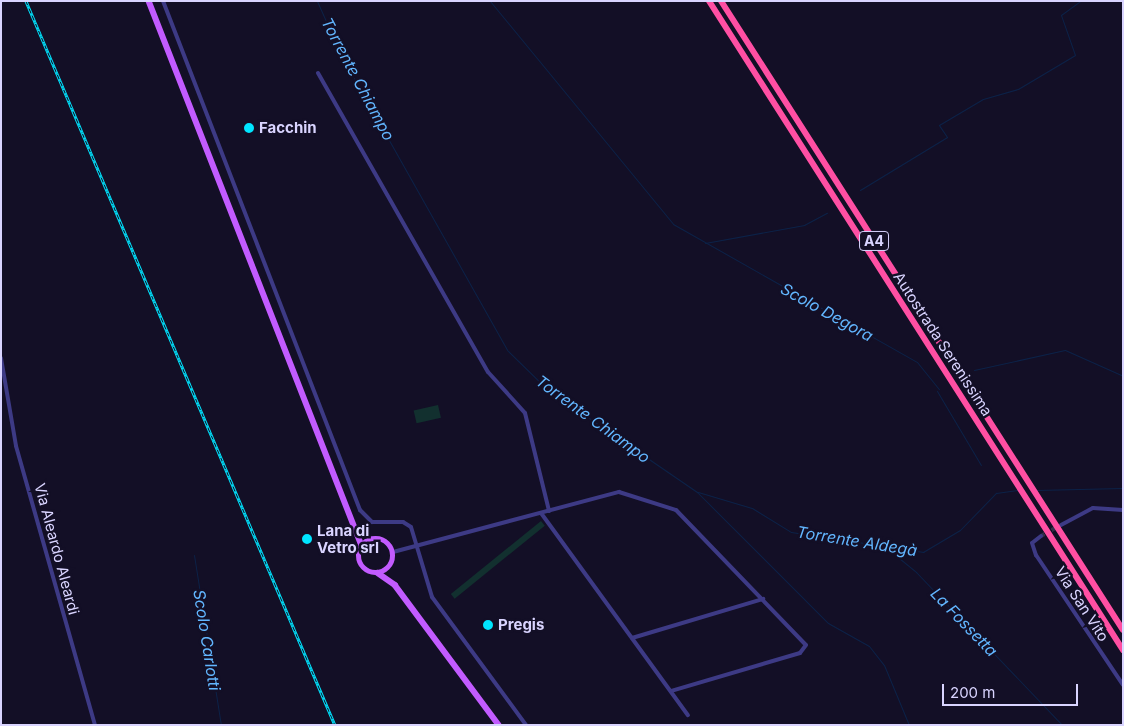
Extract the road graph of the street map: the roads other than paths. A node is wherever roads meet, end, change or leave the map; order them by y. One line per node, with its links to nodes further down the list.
1 (149, 1): 6 (main road)
2 (163, 1): 5 (street)
3 (709, 1): 27 (highway, Autostrada Serenissima / A4)
4 (721, 1): 25 (highway, Autostrada Serenissima / A4)
5 (163, 9): 6 (street); 18 (street)
6 (153, 12): 14 (main road)
7 (318, 73): 12 (street)
8 (1, 358): 10 (street, Via Aleardo Aleardi)
9 (1, 375): 10 (street)
10 (8, 376): 31 (street, Via Aleardo Aleardi)
11 (1123, 510): 15 (street)
12 (549, 511): 13 (street); 24 (street)
13 (541, 513): 18 (street); 26 (street)
14 (353, 519): 17 (main road); 19 (main road)
15 (1061, 525)
16 (1041, 536): 28 (street, Via San Vito)
17 (371, 539): 19 (main road); 20 (main road)
18 (417, 545): 20 (street); 33 (street)
19 (362, 546): 22 (main road)
20 (393, 552): 21 (main road)
21 (391, 564): 22 (main road); 23 (main road)
22 (378, 573): 23 (main road)
23 (395, 585): 32 (main road)
24 (763, 599): 26 (street); 29 (street)
25 (1123, 630)
26 (632, 638): 29 (street)
27 (1123, 650)
28 (1123, 685)
29 (671, 691): 30 (street)
30 (688, 714)
31 (95, 725)
32 (499, 725)
33 (526, 725)

